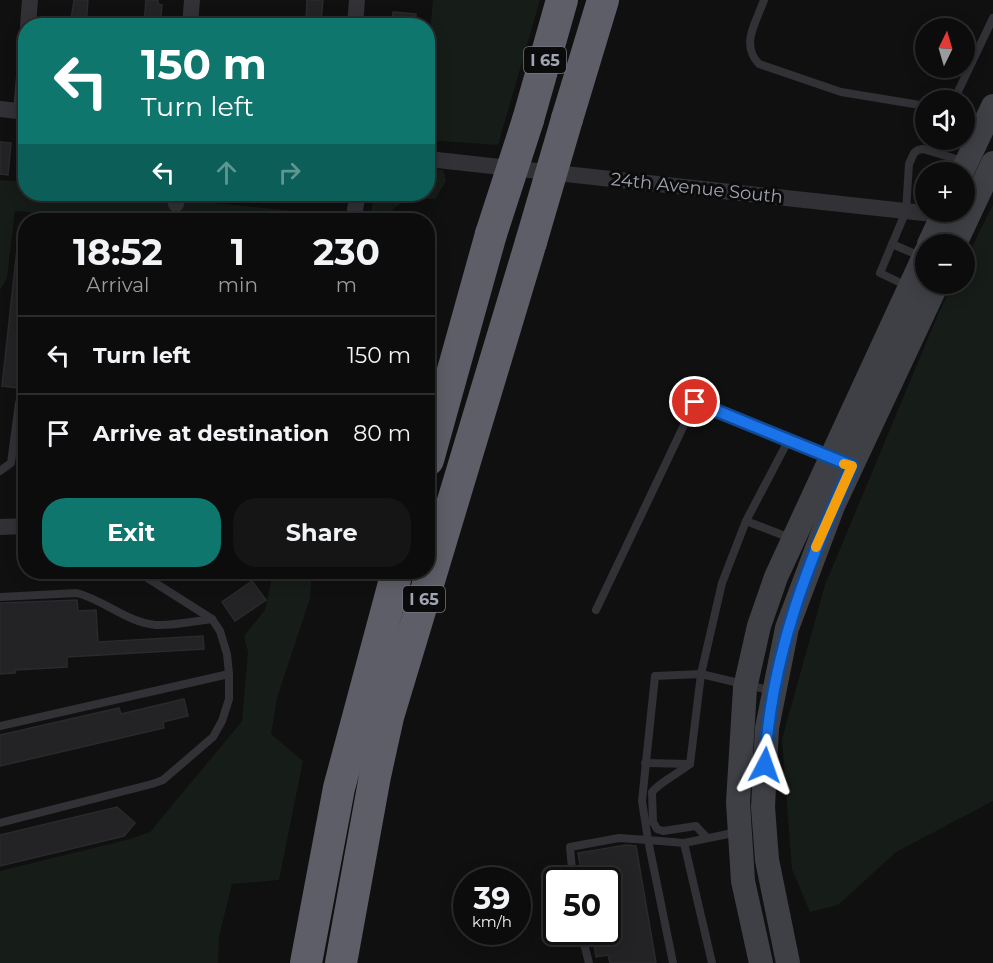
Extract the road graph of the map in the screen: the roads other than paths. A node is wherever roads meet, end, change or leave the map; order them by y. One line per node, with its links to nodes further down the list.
1 (30, 0): 7 (street)
2 (192, 0): 8 (street)
3 (357, 0): 9 (street)
4 (562, 0): 31 (highway, I 65, bridge)
5 (603, 0): 39 (highway, I 65, bridge)
6 (764, 0): 12 (lane)
7 (29, 18)
8 (191, 18)
9 (356, 18)
10 (993, 18): 11 (lane)
11 (959, 90)
12 (915, 104)
13 (0, 109): 14 (street)
14 (18, 111)
15 (984, 118): 18 (main road)
16 (435, 160): 21 (street, 24th Avenue South)
17 (953, 162): 21 (lane)
18 (966, 162)
19 (993, 163): 20 (main road)
20 (975, 201)
21 (906, 211): 22 (street, 24th Avenue South); 25 (lane)
22 (915, 211)
23 (965, 222): 24 (main road)
24 (960, 234)
25 (892, 244): 26 (lane); 28 (lane)
26 (915, 249)
27 (915, 276): 28 (main road)
28 (910, 287): 33 (main road)
29 (932, 294): 33 (main road)
30 (18, 410): 34 (lane)
31 (435, 435)
32 (788, 441): 33 (lane); 35 (lane); 44 (lane)
33 (841, 462): 38 (main road)
34 (0, 471)
35 (746, 521): 38 (lane); 47 (lane)
36 (18, 526): 37 (street)
37 (0, 527)
38 (805, 544): 48 (main road); 49 (main road)
39 (435, 561)
40 (149, 579): 45 (lane)
41 (395, 579): 60 (highway, I 65)
42 (430, 579): 61 (highway, I 65, bridge)
43 (0, 597): 45 (lane)
44 (596, 610)
45 (212, 619): 46 (lane)
46 (229, 674): 50 (lane); 53 (lane)
47 (701, 674): 48 (lane); 51 (lane); 52 (lane)
48 (746, 684): 49 (lane); 54 (main road)
49 (775, 691): 54 (main road)
50 (0, 726)
51 (645, 763): 52 (lane); 56 (lane)
52 (690, 764): 55 (lane)
53 (0, 823)
54 (752, 831): 55 (lane); 65 (main road); 66 (main road)
55 (707, 838): 57 (lane)
56 (648, 840): 57 (lane); 58 (lane); 63 (lane)
57 (684, 843): 64 (lane)
58 (572, 867)
59 (584, 945): 62 (lane)
60 (306, 963)
61 (341, 963)
62 (589, 963)
63 (673, 963)
64 (712, 963)
65 (761, 963)
66 (788, 963)

